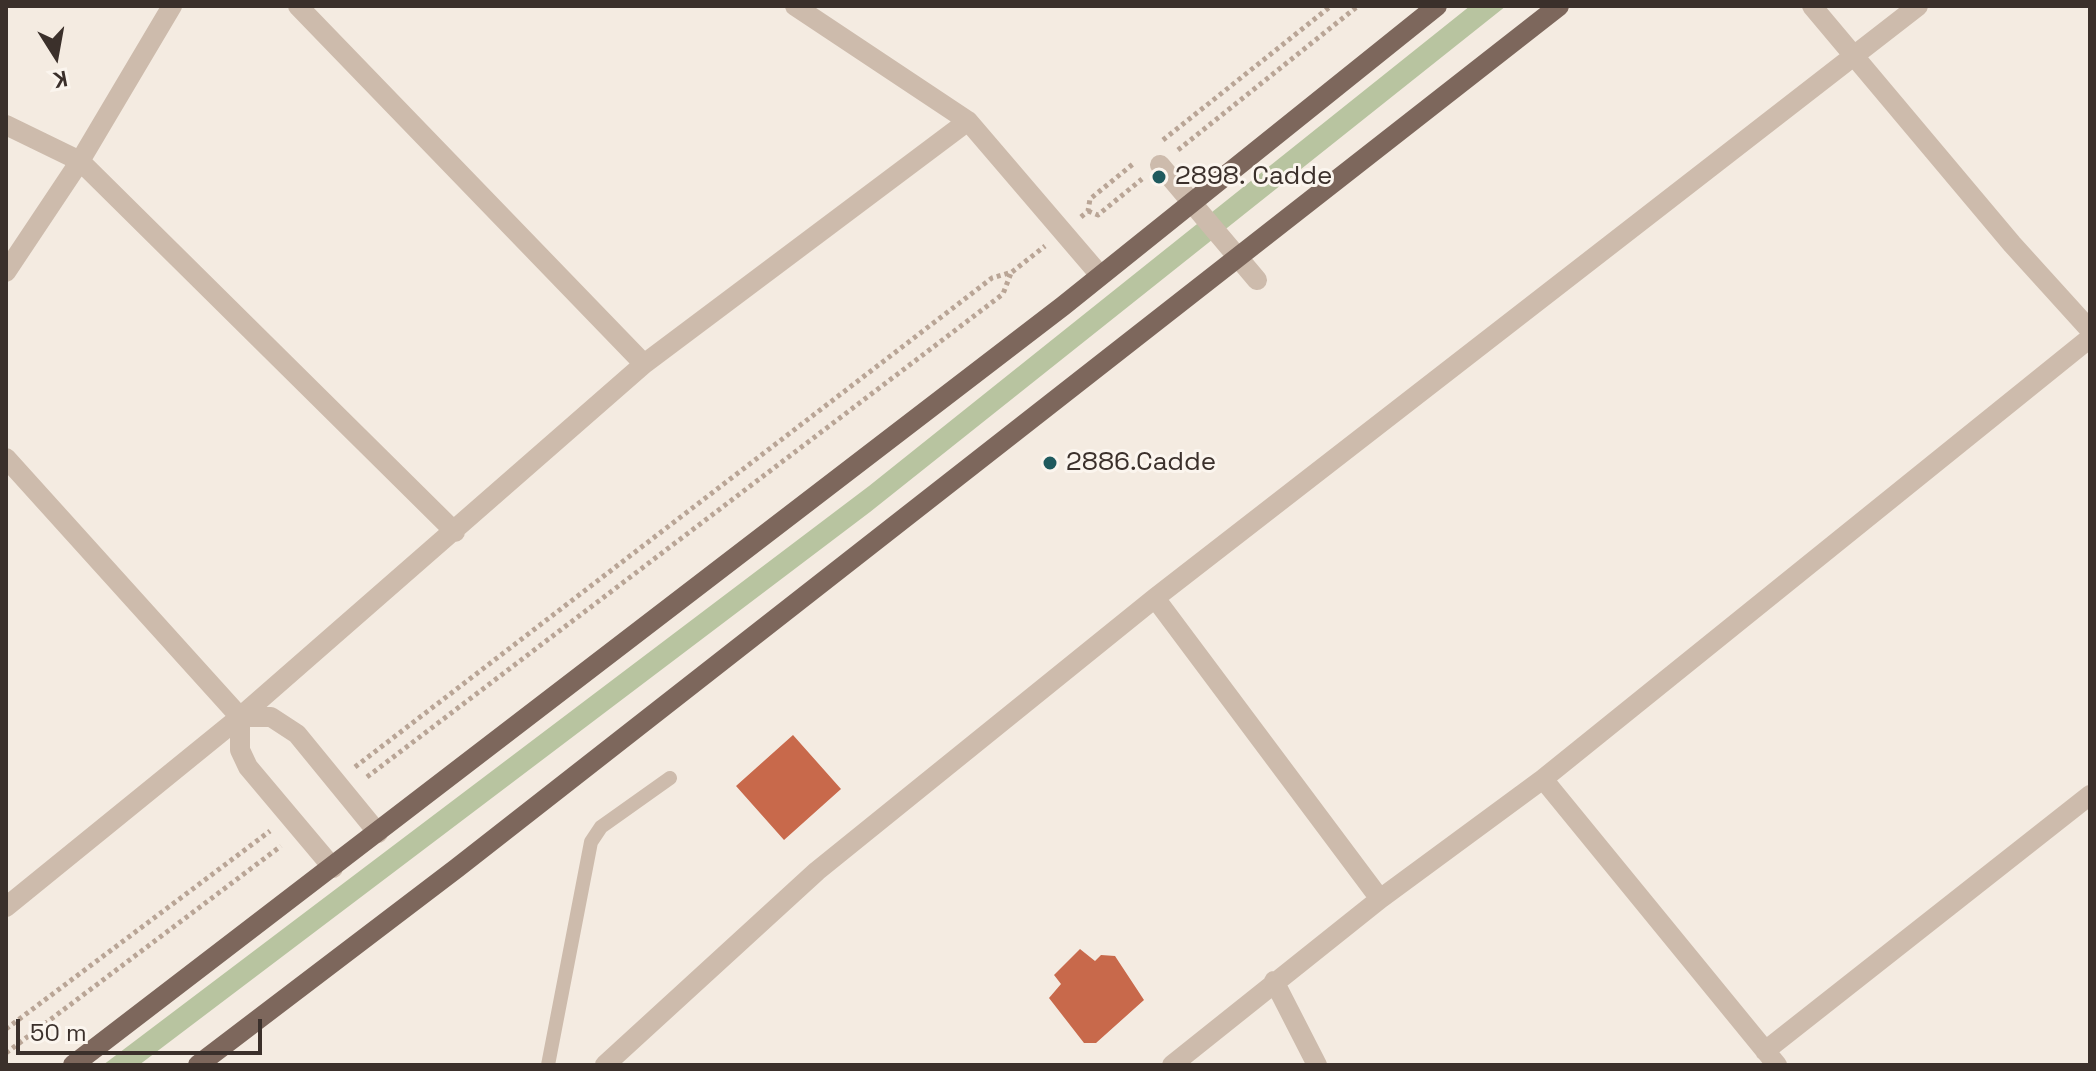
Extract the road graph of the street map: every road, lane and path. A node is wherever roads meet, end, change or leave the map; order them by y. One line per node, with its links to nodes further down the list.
1 (172, 6): 15 (street)
2 (298, 6): 24 (street)
3 (795, 6): 11 (street)
4 (1331, 6): 13 (path)
5 (1358, 6): 16 (path)
6 (1437, 6): 17 (main road)
7 (1559, 6): 18 (main road)
8 (1812, 6): 10 (street)
9 (1918, 6): 10 (street)
10 (1856, 56): 22 (street); 27 (street)
11 (968, 121): 20 (street); 24 (street)
12 (6, 125): 15 (street)
13 (1162, 141)
14 (1138, 160): 16 (path)
15 (80, 161): 19 (street); 26 (street)
16 (1160, 165): 17 (street)
17 (1191, 202): 18 (street); 20 (main road)
18 (1239, 259): 21 (street); 45 (main road)
19 (6, 272)
20 (1099, 274): 35 (main road)
21 (1257, 280)
22 (2090, 330)
23 (2090, 338): 31 (street)
24 (644, 364): 26 (street)
25 (6, 458): 28 (street)
26 (455, 532): 28 (street)
27 (1155, 598): 38 (street); 47 (street)
28 (240, 717): 35 (street); 37 (street); 39 (street)
29 (349, 772): 32 (path)
30 (670, 778): 46 (lane)
31 (1543, 779): 38 (street); 43 (street)
32 (360, 782)
33 (2090, 795): 43 (street)
34 (275, 826): 41 (path)
35 (378, 833): 37 (main road)
36 (285, 843): 42 (path)
37 (333, 868): 44 (main road)
38 (1380, 899): 40 (street)
39 (6, 907)
40 (1274, 981): 48 (street); 49 (street)
41 (6, 1029)
42 (6, 1053)
43 (1771, 1058)
44 (73, 1065)
45 (198, 1065)
46 (548, 1065)
47 (605, 1065)
48 (1172, 1065)
49 (1317, 1065)

